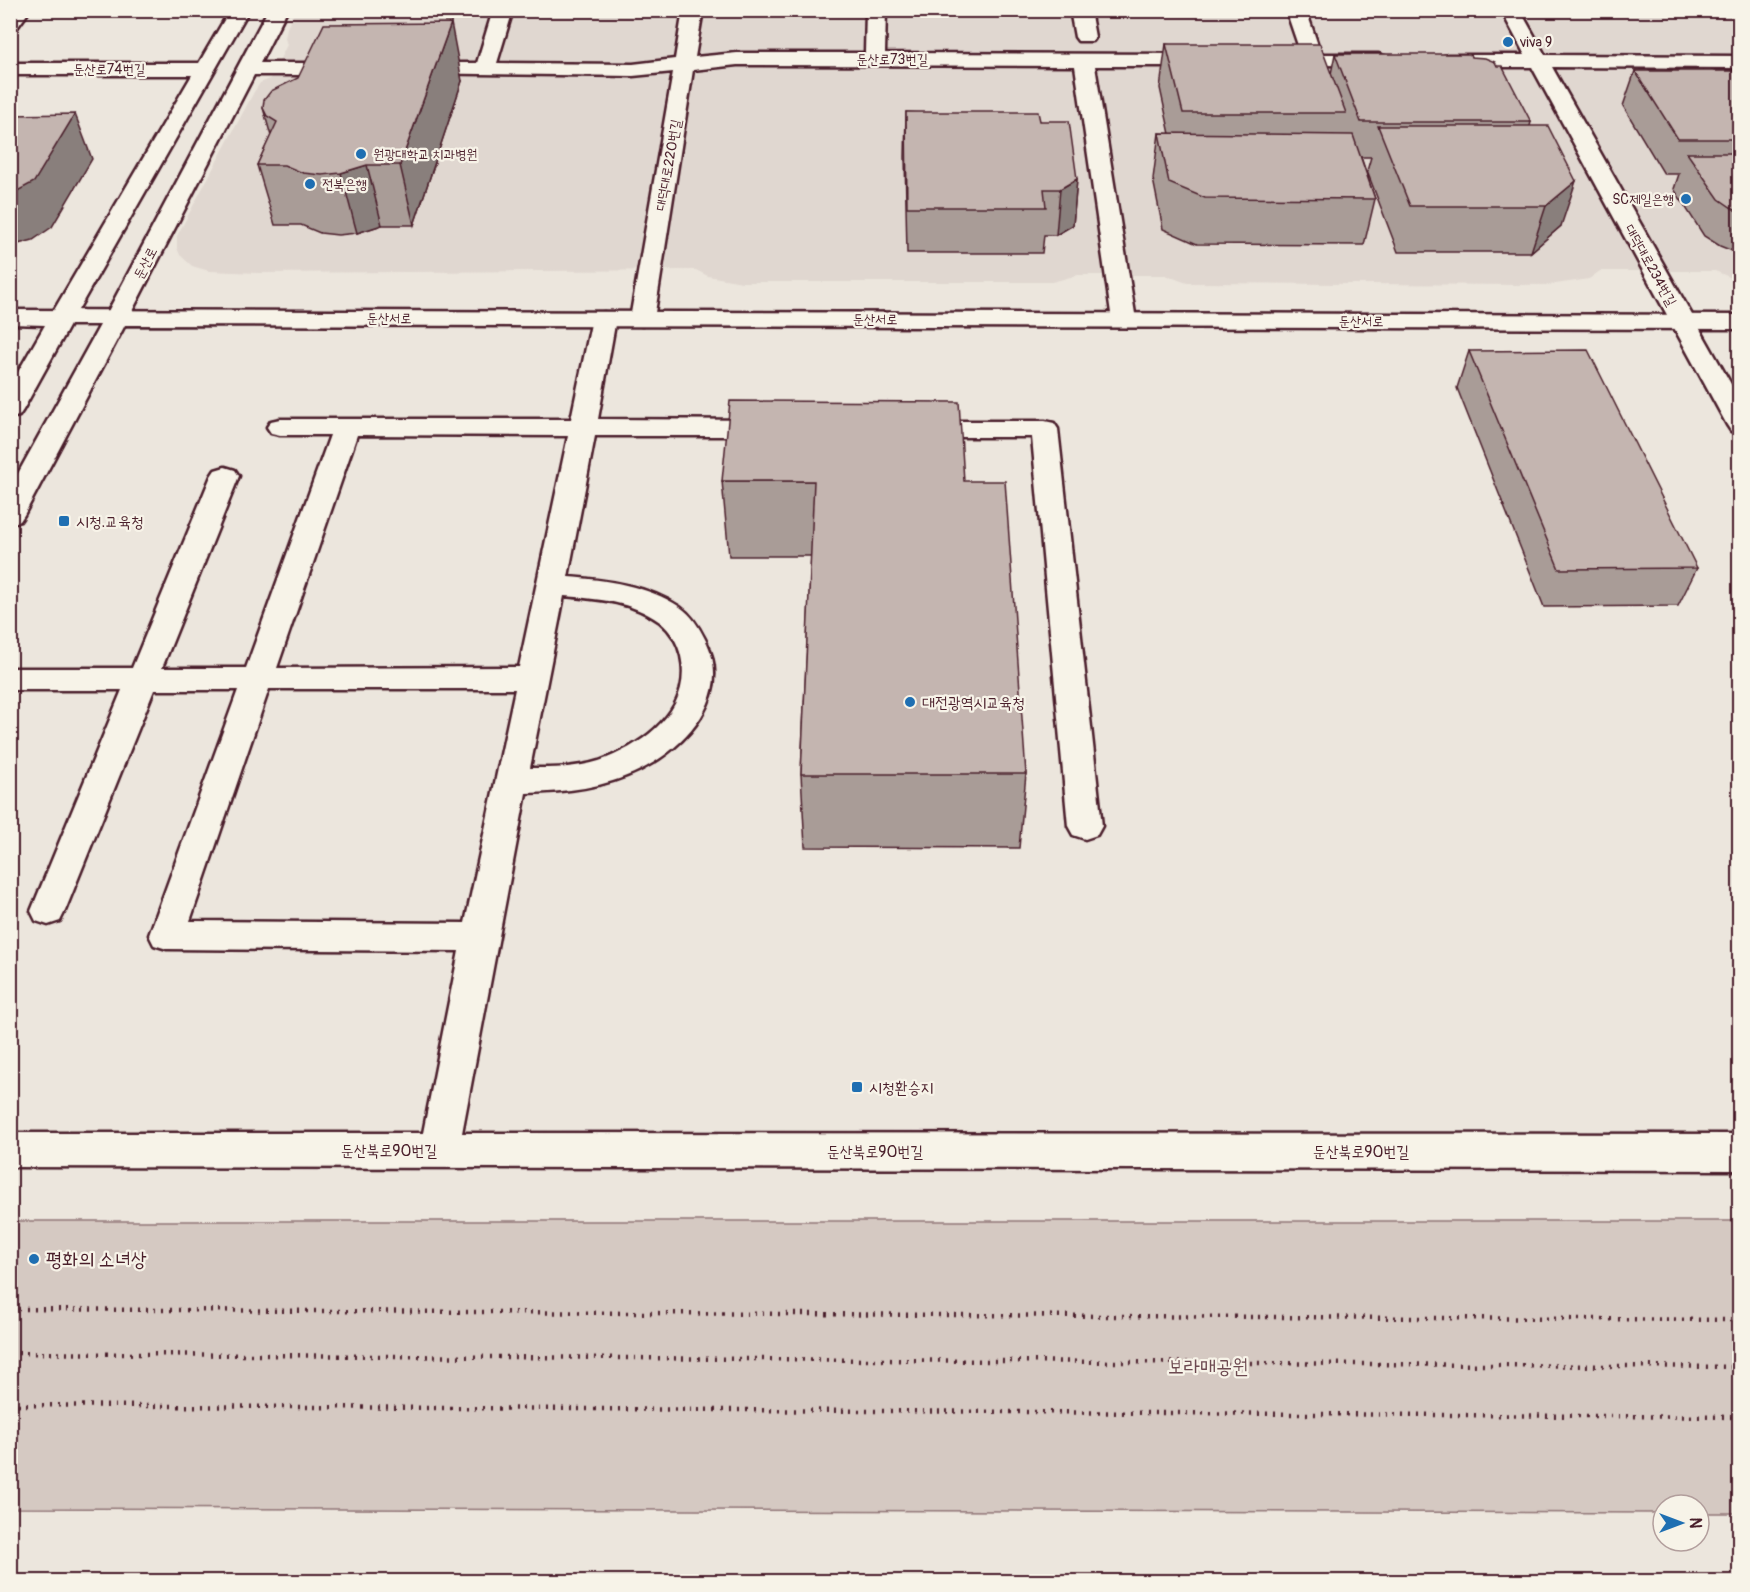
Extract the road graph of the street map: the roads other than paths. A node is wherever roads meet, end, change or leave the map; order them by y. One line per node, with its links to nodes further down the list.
1 (21, 10): 10 (street)
2 (240, 10): 22 (street)
3 (278, 10): 23 (street, 둔산로)
4 (503, 10): 26 (street)
5 (693, 10): 20 (street, 대덕대로220번길)
6 (876, 10): 12 (street)
7 (1080, 10): 11 (street)
8 (1296, 10): 15 (street)
9 (1510, 10): 18 (street, 대덕대로234번길)
10 (10, 24)
11 (1085, 48): 12 (street, 둔산로73번길); 13 (street, 둔산로73번길); 32 (street)
12 (875, 59): 20 (street, 둔산로73번길)
13 (1222, 60)
14 (1256, 60): 15 (street)
15 (1313, 60): 16 (street)
16 (1395, 60)
17 (1430, 61): 18 (street)
18 (1538, 61): 19 (street); 33 (street, 대덕대로234번길)
19 (1740, 62)
20 (685, 64): 26 (street, 둔산로73번길); 31 (street, 대덕대로220번길)
21 (10, 69): 22 (street, 둔산로74번길)
22 (207, 69): 28 (street)
23 (247, 69): 24 (street); 29 (street, 둔산로)
24 (367, 69)
25 (390, 69): 26 (street, 둔산로73번길)
26 (485, 69)
27 (10, 317): 28 (street, 둔산서로)
28 (62, 317): 29 (street, 둔산서로); 35 (street)
29 (117, 317): 30 (street, 둔산서로); 43 (street, 둔산로)
30 (604, 319): 31 (street, 둔산서로); 39 (street)
31 (642, 319): 32 (street, 둔산서로)
32 (1124, 320): 33 (street, 둔산서로)
33 (1683, 322): 34 (street, 둔산서로); 36 (street, 대덕대로234번길)
34 (1740, 322)
35 (10, 410)
36 (1740, 425)
37 (280, 427): 38 (street)
38 (346, 427): 39 (street); 48 (street)
39 (583, 428): 40 (street); 44 (street)
40 (796, 428)
41 (891, 429): 50 (street)
42 (225, 476): 47 (street)
43 (10, 515)
44 (551, 585): 45 (street); 49 (street)
45 (532, 678): 48 (street); 49 (street)
46 (10, 679): 47 (street)
47 (143, 679): 48 (street); 51 (street)
48 (258, 679): 52 (street)
49 (512, 782): 52 (street)
50 (1085, 826)
51 (48, 911)
52 (480, 937): 54 (street)
53 (10, 1150): 54 (street, 둔산북로90번길)
54 (439, 1150): 55 (street, 둔산북로90번길)
55 (1740, 1152)

